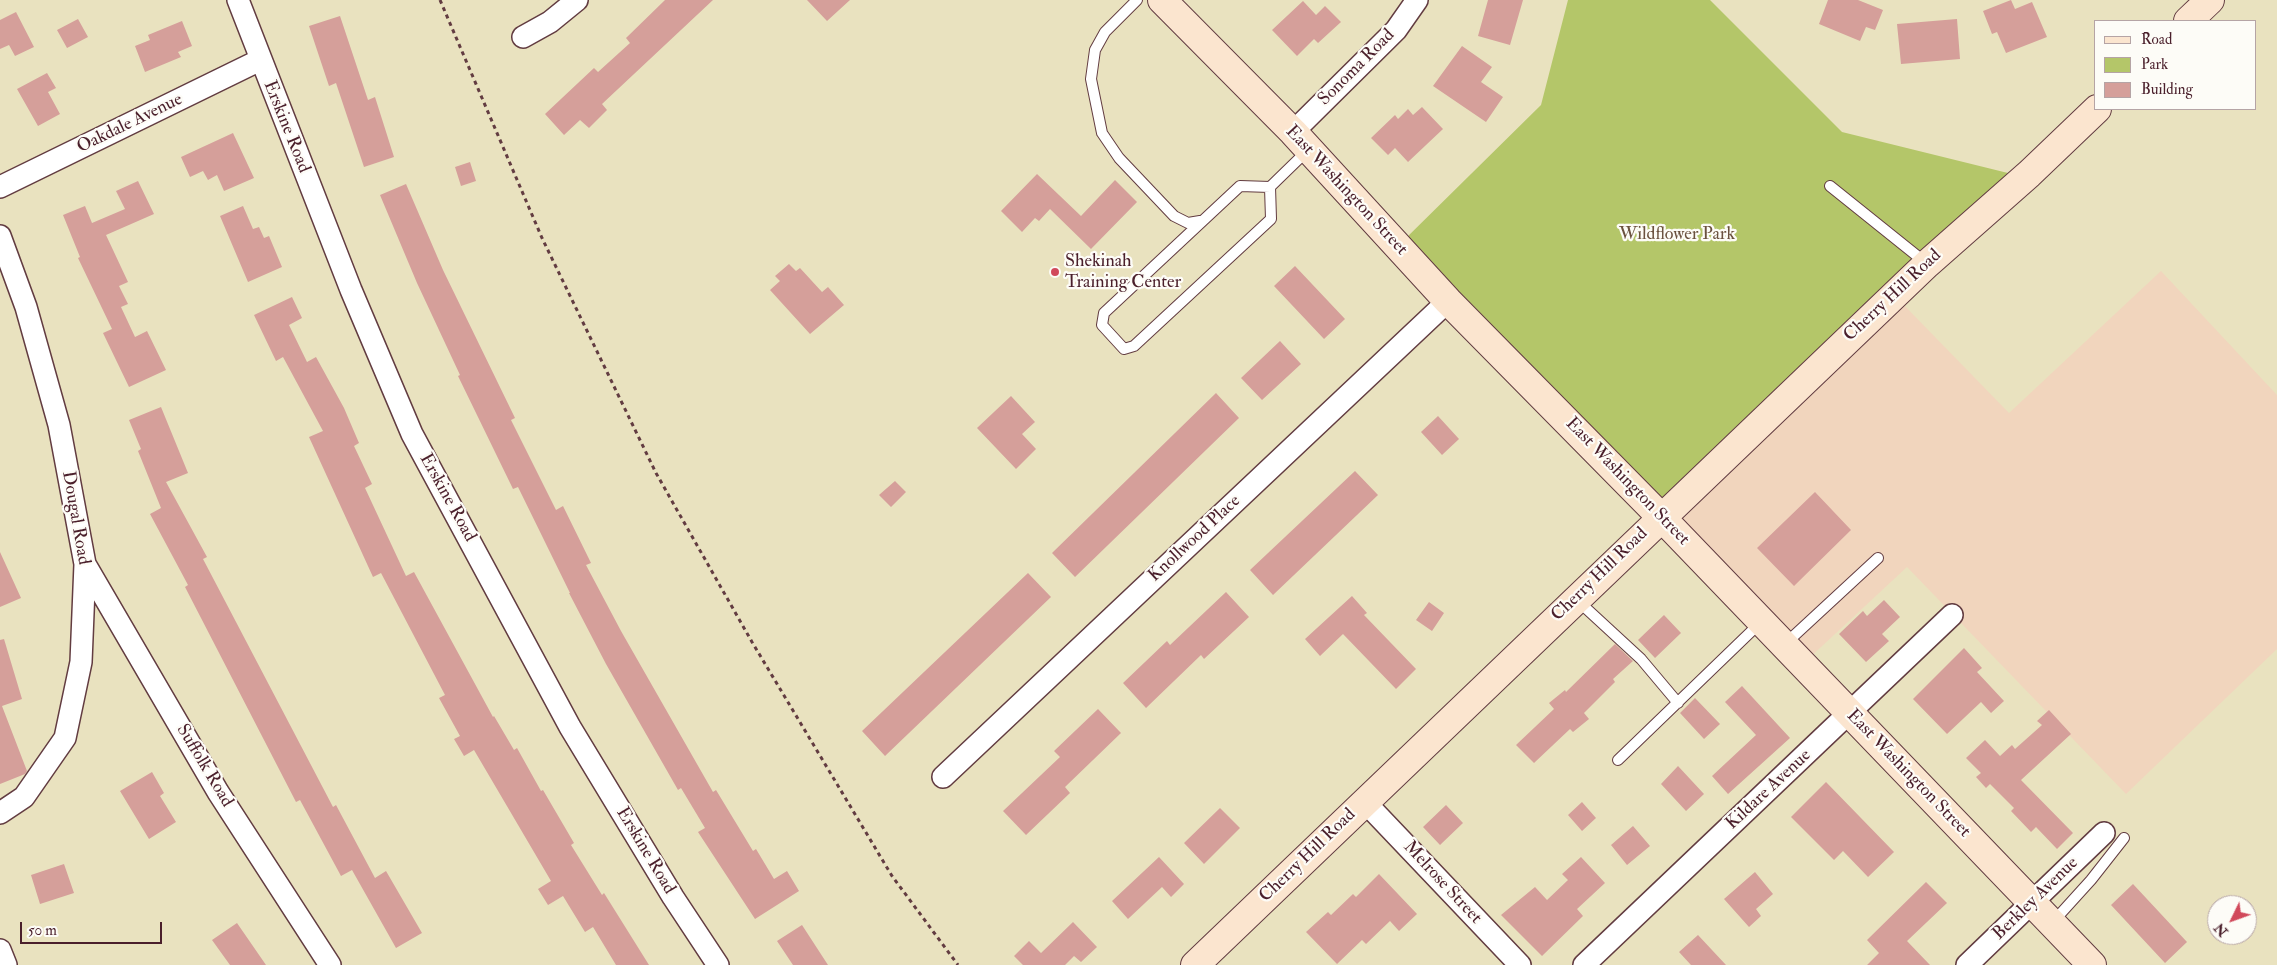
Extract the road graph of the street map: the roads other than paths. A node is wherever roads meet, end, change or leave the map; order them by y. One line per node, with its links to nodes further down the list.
1 (238, 0): 9 (street, Erskine Road)
2 (577, 0): 8 (street)
3 (1137, 0): 15 (lane)
4 (1162, 0): 11 (street, East Washington Street)
5 (1417, 0): 11 (street, Sonoma Road)
6 (2210, 0): 7 (street)
7 (2189, 20)
8 (523, 37)
9 (260, 60): 13 (street, Oakdale Avenue); 38 (street, Erskine Road)
10 (2096, 110): 17 (street, Cherry Hill Road)
11 (1300, 140): 14 (lane); 18 (street, East Washington Street)
12 (1830, 186): 17 (lane)
13 (0, 187)
14 (1270, 187): 15 (lane); 15 (lane)
15 (1200, 221)
16 (0, 236): 21 (street, Dougal Road)
17 (1927, 264): 19 (street, Cherry Hill Road)
18 (1448, 301): 19 (street, East Washington Street); 29 (street, Knollwood Place)
19 (1661, 517): 22 (street, Cherry Hill Road); 24 (street, East Washington Street)
20 (1878, 558): 25 (lane)
21 (85, 564): 31 (street, Dougal Road); 37 (street, Suffolk Road)
22 (1576, 599): 26 (lane); 30 (street, Cherry Hill Road)
23 (1952, 615): 27 (street, Kildare Avenue)
24 (1762, 622): 25 (street, East Washington Street); 26 (lane)
25 (1784, 645): 27 (street, East Washington Street)
26 (1678, 703): 28 (lane)
27 (1850, 714): 33 (street, East Washington Street); 41 (street, Kildare Avenue)
28 (1618, 760)
29 (943, 777)
30 (1364, 801): 39 (street, Cherry Hill Road); 40 (street, Melrose Street)
31 (0, 813)
32 (2114, 835): 33 (street, Berkley Avenue); 34 (lane)
33 (2032, 903): 34 (street, East Washington Street); 42 (street, Berkley Avenue)
34 (2052, 923): 43 (street, East Washington Street)
35 (0, 950): 36 (street)
36 (6, 965)
37 (330, 965)
38 (718, 965)
39 (1195, 965)
40 (1520, 965)
41 (1584, 965)
42 (1967, 965)
43 (2092, 965)

